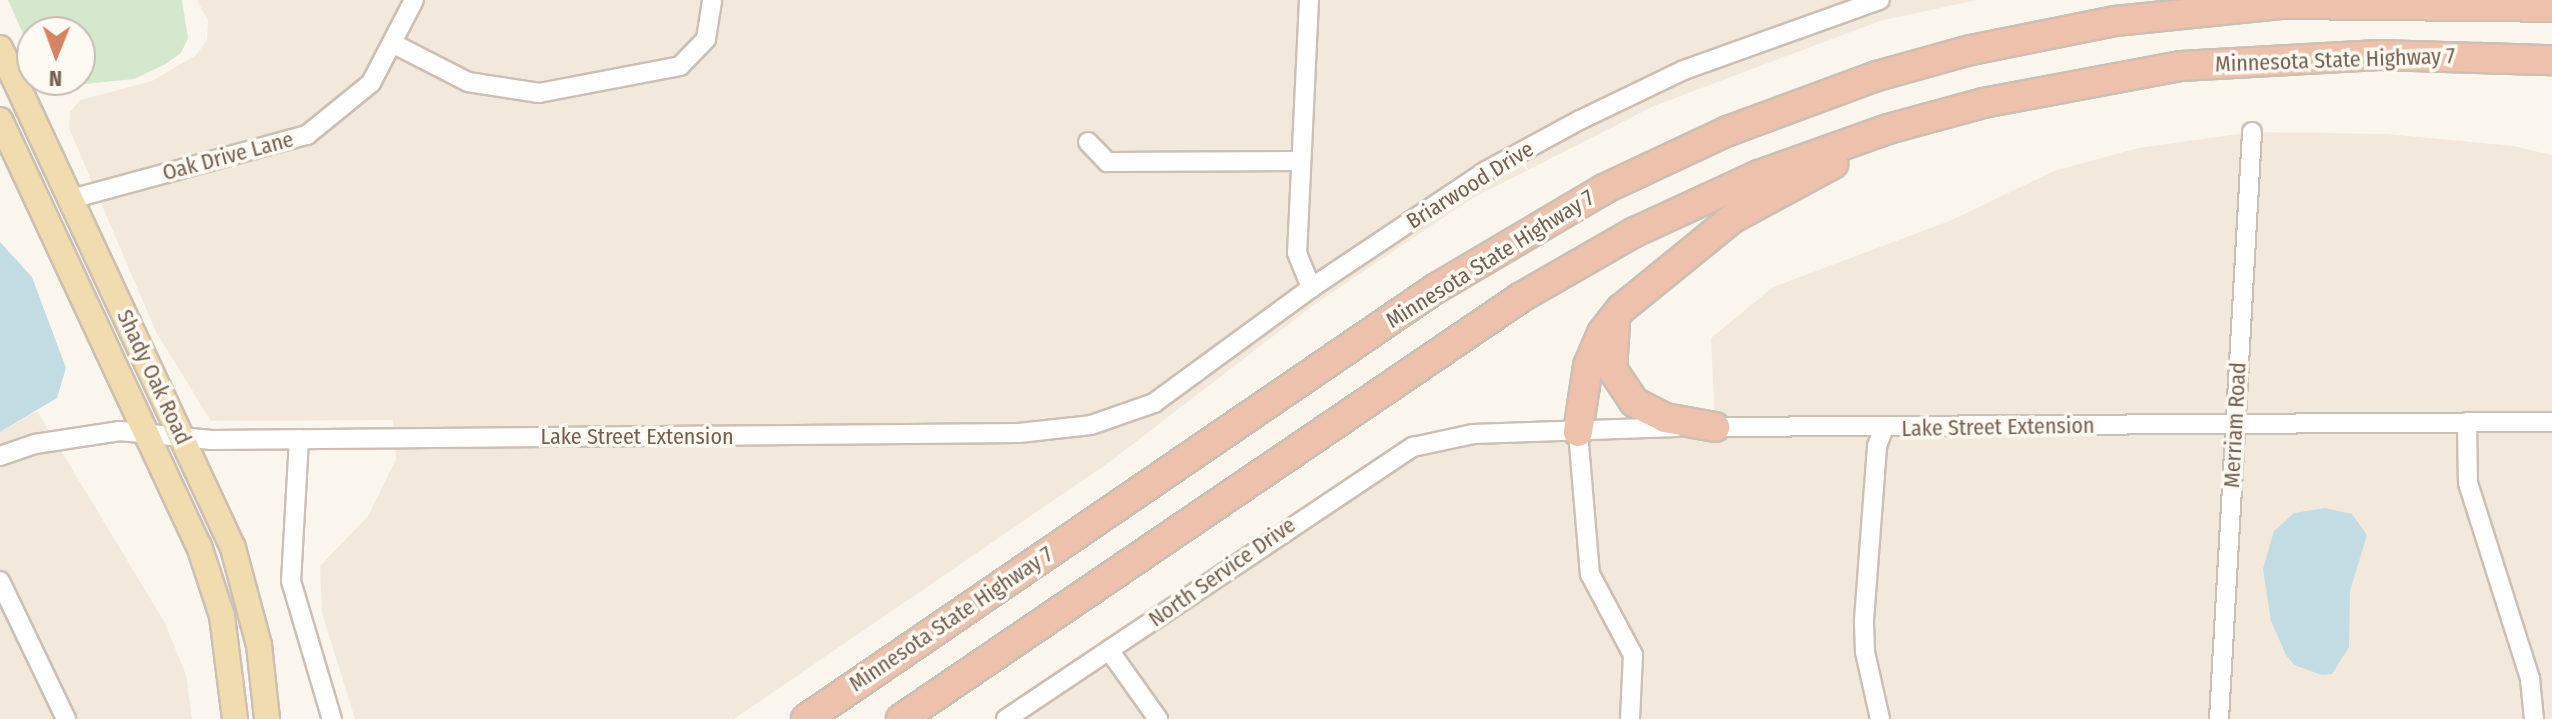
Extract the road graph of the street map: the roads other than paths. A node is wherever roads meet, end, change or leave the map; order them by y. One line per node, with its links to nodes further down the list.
1 (414, 0): 7 (street, Oak Drive Lane)
2 (712, 0): 7 (street)
3 (1309, 0): 15 (street)
4 (1880, 0): 17 (street, Briarwood Drive)
5 (2159, 0): 9 (highway)
6 (2552, 7): 9 (highway, Minnesota State Highway 7)
7 (392, 43): 16 (street, Oak Drive Lane)
8 (0, 48): 16 (main road, Shady Oak Road)
9 (1971, 50): 37 (highway, Minnesota State Highway 7)
10 (2552, 60): 11 (highway, Minnesota State Highway 7)
11 (1983, 103): 18 (highway); 38 (highway, Minnesota State Highway 7)
12 (0, 120): 26 (main road, Shady Oak Road)
13 (2252, 132): 21 (street, Merriam Road)
14 (1088, 142): 15 (street)
15 (1298, 161): 17 (street)
16 (71, 199): 28 (main road, Shady Oak Road)
17 (1311, 288): 22 (street, Briarwood Drive)
18 (1621, 309): 23 (highway); 25 (highway)
19 (2467, 422): 20 (street, Lake Street Extension); 21 (street, Lake Street Extension); 44 (street)
20 (2552, 422)
21 (2234, 424): 24 (street, Lake Street Extension); 43 (street, Merriam Road)
22 (1091, 425): 29 (street, Lake Street Extension)
23 (1715, 427): 24 (street, Lake Street Extension); 25 (street, Lake Street Extension)
24 (1884, 428): 42 (street)
25 (1578, 432): 27 (street, Lake Street Extension); 41 (street)
26 (147, 435): 28 (street, Lake Street Extension); 30 (street, Lake Street Extension); 34 (main road, Shady Oak Road)
27 (1444, 437): 32 (street, North Service Drive)
28 (184, 439): 29 (street, Lake Street Extension); 35 (main road, Shady Oak Road)
29 (299, 439): 36 (street)
30 (0, 456)
31 (0, 581): 33 (street)
32 (1109, 650): 39 (street, North Service Drive); 40 (street)
33 (66, 719)
34 (235, 719)
35 (267, 719)
36 (332, 719)
37 (806, 719)
38 (901, 719)
39 (1006, 719)
40 (1158, 719)
41 (1630, 719)
42 (1880, 719)
43 (2219, 719)
44 (2534, 719)

